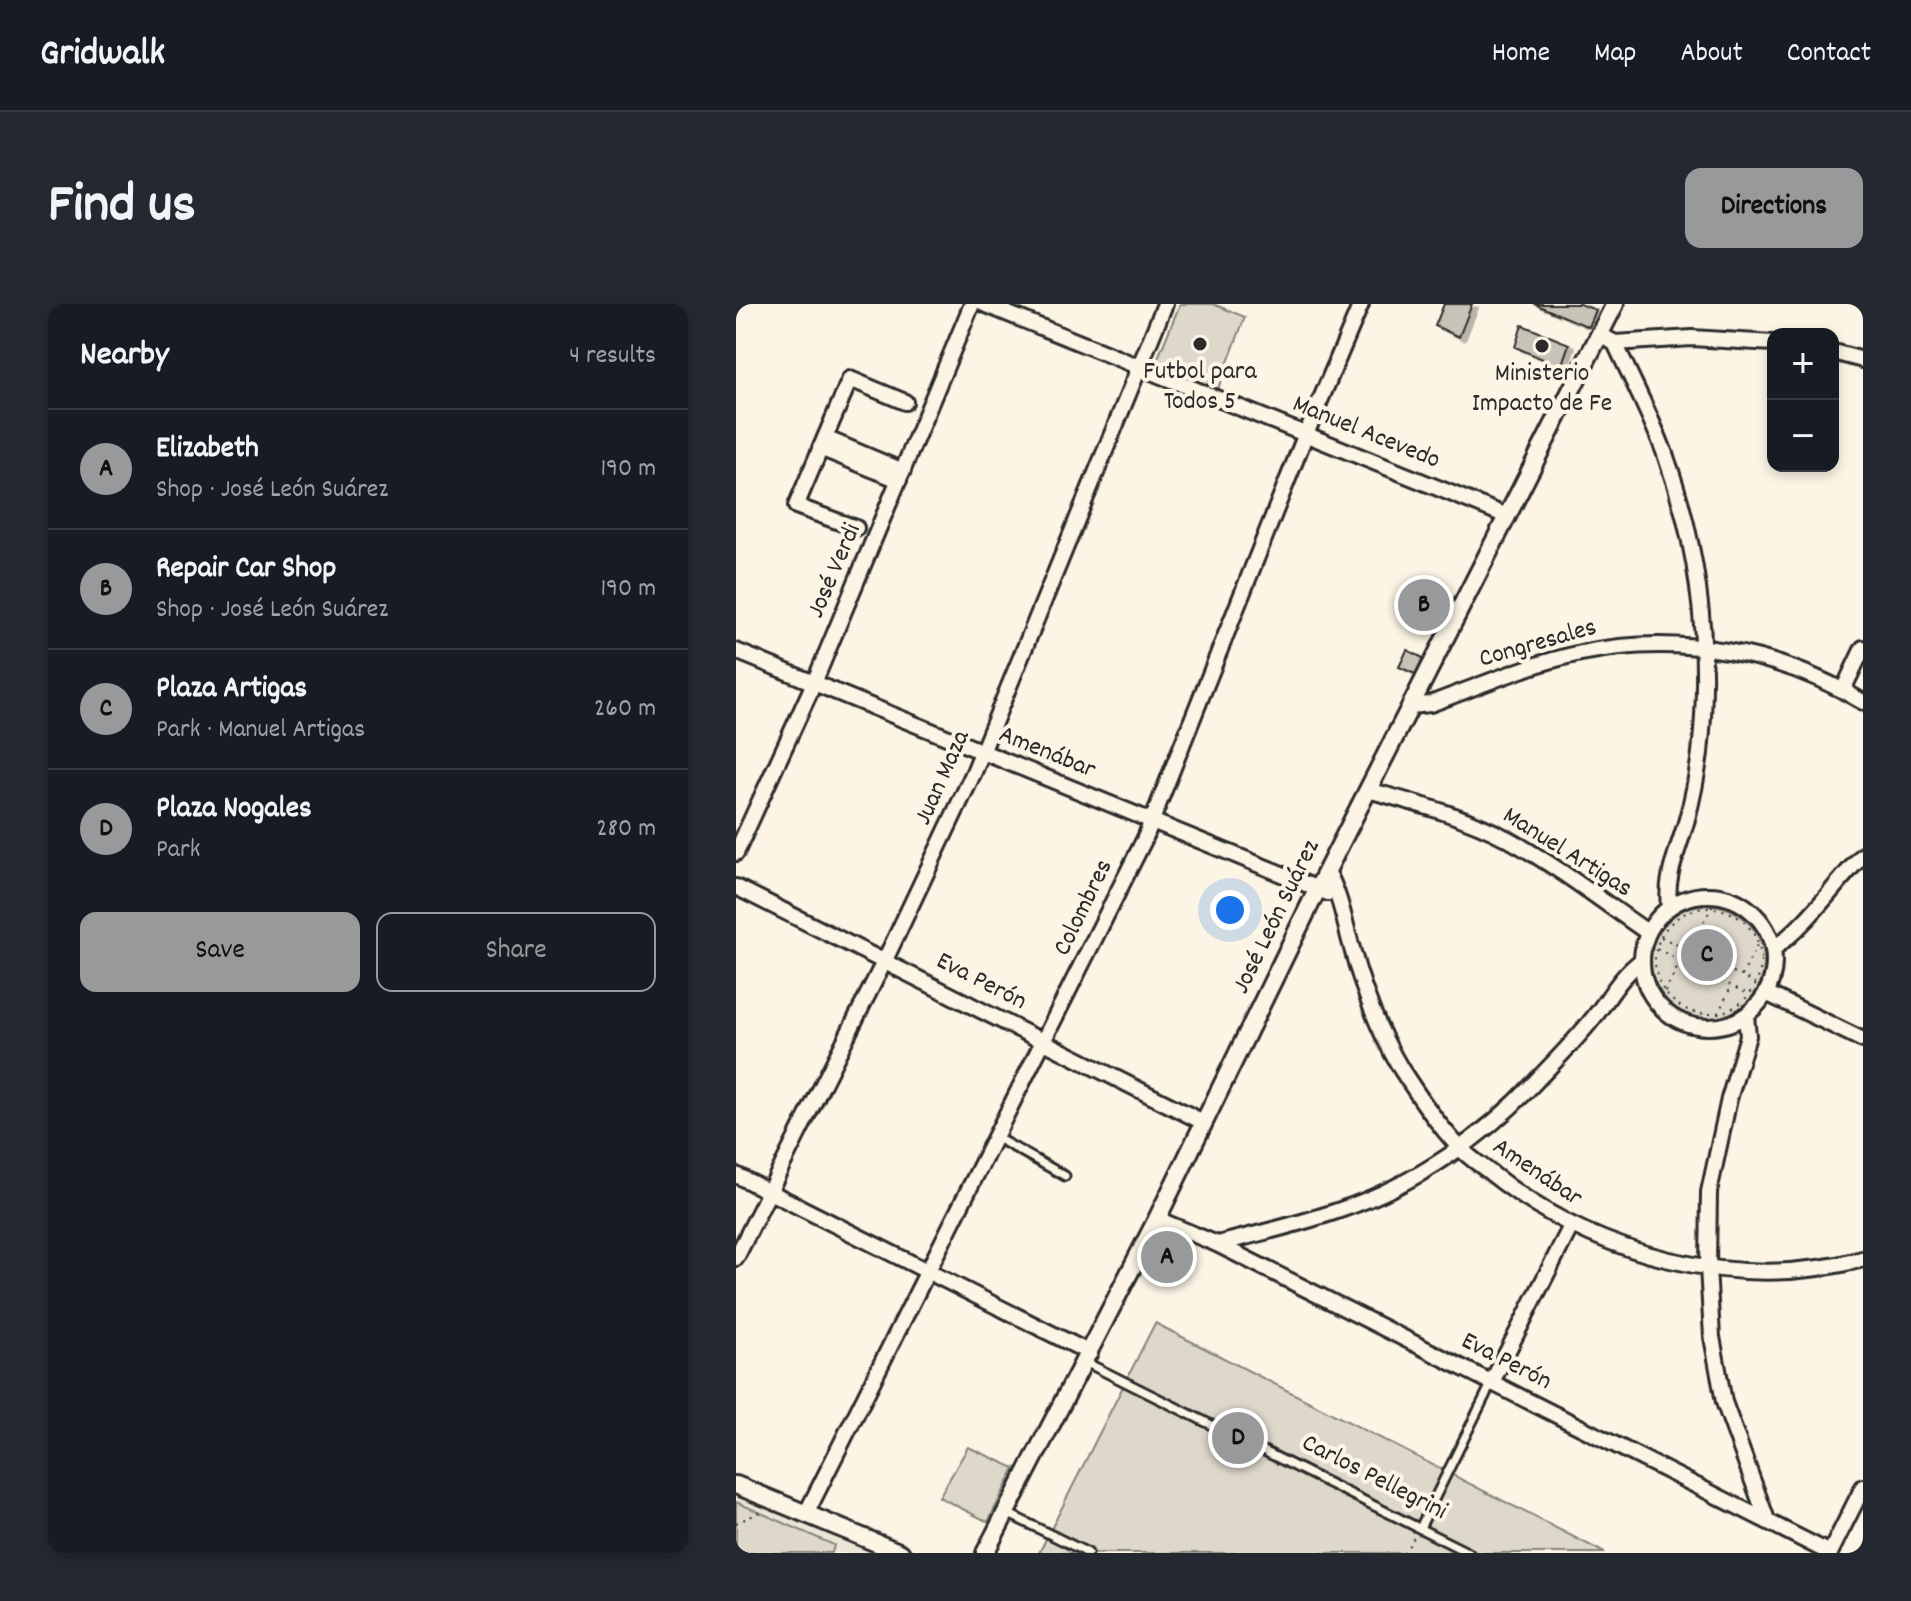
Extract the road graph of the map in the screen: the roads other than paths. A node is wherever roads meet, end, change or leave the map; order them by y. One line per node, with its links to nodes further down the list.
1 (972, 304): 15 (street, José Verdi)
2 (984, 304): 11 (street, Manuel Acevedo)
3 (1165, 304): 11 (street, Juan Maza)
4 (1361, 304): 13 (street, Colombres)
5 (1611, 305): 6 (street, José León Suárez)
6 (1600, 335): 7 (street); 16 (street, José León Suárez)
7 (1615, 343): 8 (street); 18 (street)
8 (1767, 343)
9 (1839, 354): 10 (street)
10 (1863, 360)
11 (1138, 367): 13 (street, Manuel Acevedo); 25 (street, Juan Maza)
12 (905, 402): 14 (street)
13 (1306, 435): 16 (street, Manuel Acevedo); 27 (street, Colombres)
14 (823, 443): 15 (street); 17 (street)
15 (901, 476): 21 (street, José Verdi)
16 (1507, 516): 24 (street, José León Suárez)
17 (856, 528)
18 (1705, 647): 22 (street, Congresales); 24 (street, Congresales); 34 (street)
19 (1863, 648): 22 (street)
20 (736, 651): 21 (street, Amenábar)
21 (814, 683): 25 (street, Amenábar); 28 (street, José Verdi)
22 (1843, 690): 23 (street, Congresales)
23 (1863, 702)
24 (1411, 706): 26 (street, José León Suárez)
25 (982, 753): 27 (street, Amenábar); 37 (street, Juan Maza)
26 (1368, 790): 30 (street, José León Suárez); 35 (street, Manuel Artigas)
27 (1153, 821): 32 (street, Amenábar); 42 (street, Colombres)
28 (736, 853)
29 (1863, 855): 36 (street)
30 (1327, 871): 32 (street, José León Suárez); 33 (street, Amenábar)
31 (736, 887): 37 (street, Eva Perón)
32 (1318, 888): 33 (street, Amenábar); 43 (street, José León Suárez)
33 (1341, 899): 45 (street, Amenábar)
34 (1669, 906): 35 (street, Manuel Artigas); 36 (street)
35 (1654, 935): 38 (street, Manuel Artigas)
36 (1773, 949): 39 (street)
37 (885, 960): 42 (street, Eva Perón); 48 (street, Juan Maza)
38 (1641, 961): 40 (street); 45 (street)
39 (1761, 988): 40 (street); 41 (street)
40 (1746, 1016): 54 (street)
41 (1863, 1040)
42 (1045, 1042): 43 (street, Eva Perón); 44 (street, Colombres)
43 (1203, 1122): 49 (street, José León Suárez)
44 (997, 1138): 47 (lane); 55 (street, Colombres)
45 (1459, 1148): 50 (street, Amenábar); 51 (street)
46 (736, 1175): 48 (street, Carlos Pellegrini)
47 (1065, 1176)
48 (769, 1191): 52 (street, Juan Maza); 55 (street, Carlos Pellegrini)
49 (1157, 1219): 51 (street, Eva Perón); 56 (street, José León Suárez)
50 (1571, 1226): 54 (street, Amenábar); 57 (street)
51 (1217, 1244): 57 (street, Eva Perón)
52 (736, 1258)
53 (1863, 1259): 54 (street, Amenábar)
54 (1708, 1267): 62 (street)
55 (929, 1272): 56 (street, Carlos Pellegrini); 61 (street, Colombres)
56 (1087, 1358): 60 (street, José León Suárez); 63 (lane, Carlos Pellegrini)
57 (1492, 1382): 62 (street, Eva Perón); 63 (lane)
58 (736, 1485): 61 (street)
59 (1863, 1487): 68 (street)
60 (1007, 1513): 65 (street, José León Suárez); 66 (lane)
61 (806, 1514): 64 (street)
62 (1767, 1520): 68 (street, Eva Perón)
63 (1420, 1528): 67 (lane, Carlos Pellegrini)
64 (901, 1553)
65 (985, 1553)
66 (1088, 1553)
67 (1469, 1553)
68 (1830, 1553)

